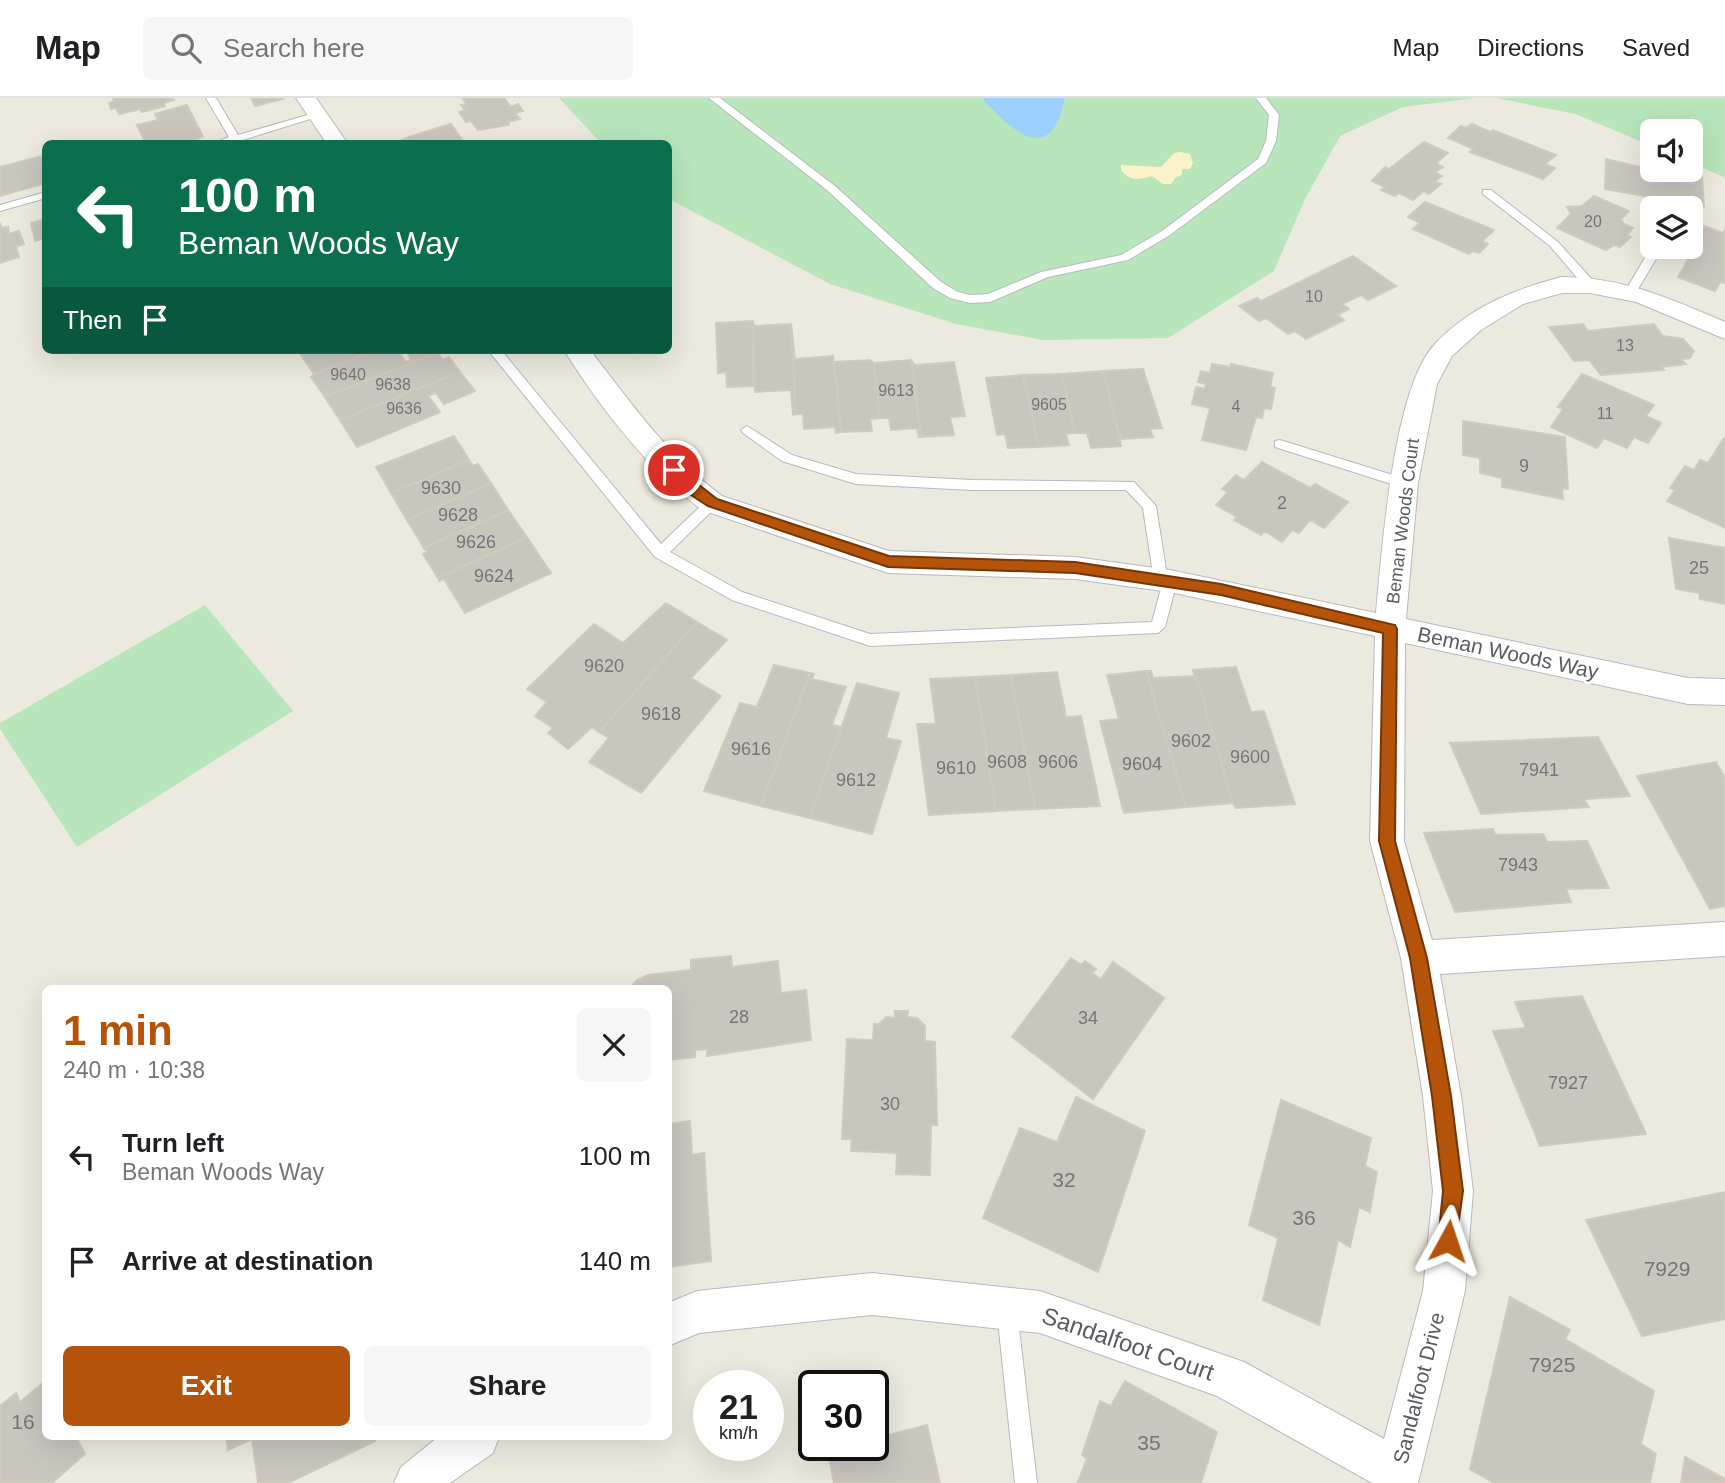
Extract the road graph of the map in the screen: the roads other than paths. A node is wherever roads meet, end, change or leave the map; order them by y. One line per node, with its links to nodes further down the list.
1 (211, 98): 5 (lane)
2 (714, 98): 3 (lane)
3 (1261, 98)
4 (312, 106): 5 (lane); 7 (street)
5 (235, 138): 6 (lane)
6 (229, 140)
7 (335, 140)
8 (1487, 192): 12 (lane)
9 (42, 196): 10 (lane)
10 (0, 208)
11 (1650, 259): 13 (lane)
12 (1590, 285): 13 (street, Beman Woods Court); 19 (street, Beman Woods Court)
13 (1630, 293): 14 (street, Beman Woods Court)
14 (1725, 331)
15 (497, 354): 21 (lane)
16 (580, 354): 20 (street, Beman Woods Way)
17 (747, 430): 22 (lane)
18 (1280, 444): 19 (lane)
19 (1404, 483): 23 (street, Beman Woods Court)
20 (712, 503): 21 (lane); 22 (street, Beman Woods Way)
21 (660, 553): 22 (lane)
22 (1166, 581): 23 (street, Beman Woods Way)
23 (1390, 629): 24 (street, Beman Woods Way); 26 (street, Sandalfoot Drive)
24 (1725, 692)
25 (1725, 939): 26 (street)
26 (1419, 958): 30 (street, Sandalfoot Drive)
27 (1007, 1308): 28 (street, Sandalfoot Court); 30 (street, Sandalfoot Court); 32 (lane)
28 (672, 1323)
29 (473, 1440): 31 (street)
30 (1397, 1478)
31 (416, 1483)
32 (1026, 1483)

